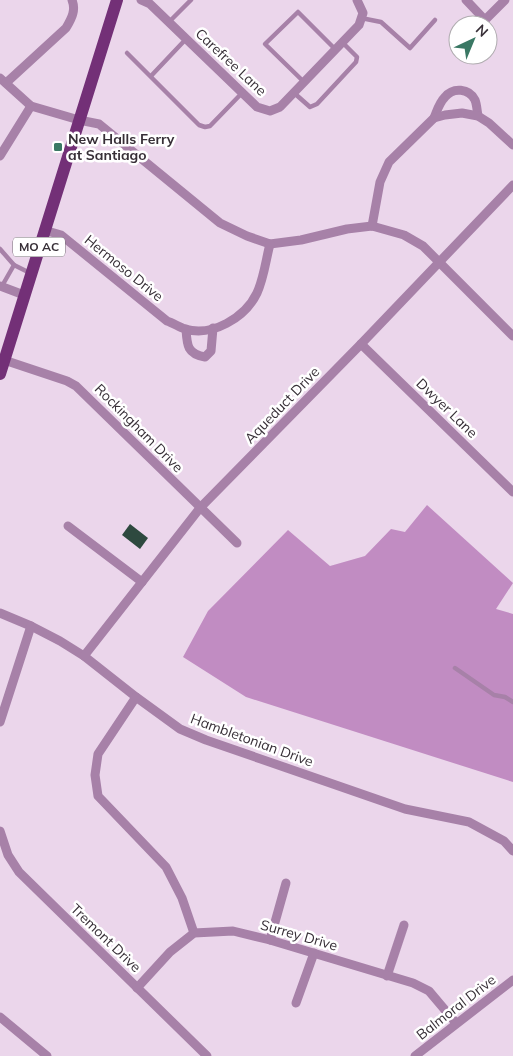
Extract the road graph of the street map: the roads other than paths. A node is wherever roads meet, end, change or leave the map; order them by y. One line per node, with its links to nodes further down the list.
1 (72, 0): 15 (street)
2 (117, 0): 22 (main road, MO AC)
3 (140, 0): 10 (street, Carefree Lane)
4 (191, 0): 10 (lane)
5 (357, 0): 8 (street)
6 (466, 0): 7 (street)
7 (505, 0)
8 (362, 15): 9 (lane); 12 (street, Carefree Lane)
9 (435, 20)
10 (169, 22): 11 (street, Carefree Lane)
11 (186, 39): 14 (lane); 18 (street, Carefree Lane)
12 (339, 46): 16 (street, Carefree Lane); 16 (lane); 17 (lane)
13 (127, 53): 14 (lane)
14 (151, 76): 18 (lane)
15 (3, 80): 19 (street)
16 (304, 82): 17 (street, Carefree Lane)
17 (294, 92): 18 (street, Carefree Lane)
18 (242, 93)
19 (31, 106): 22 (street); 24 (street)
20 (478, 116): 21 (street); 21 (street); 23 (street)
21 (434, 118): 26 (street)
22 (79, 120): 27 (main road, MO AC); 28 (street)
23 (513, 145)
24 (0, 156)
25 (513, 185): 30 (street, Aqueduct Drive)
26 (372, 226): 28 (street); 30 (street)
27 (44, 230): 32 (main road, MO AC); 36 (street, Hermoso Drive)
28 (270, 244): 35 (street, Hermoso Drive)
29 (0, 249): 31 (lane)
30 (439, 263): 37 (street); 38 (street, Aqueduct Drive)
31 (14, 266): 32 (lane); 33 (lane)
32 (31, 273): 34 (main road, MO AC)
33 (1, 287): 34 (street)
34 (24, 295): 39 (main road, MO AC)
35 (213, 328): 36 (street, Hermoso Drive); 36 (street)
36 (186, 329)
37 (513, 336)
38 (361, 344): 41 (street, Dwyer Lane); 42 (street, Aqueduct Drive)
39 (4, 360): 40 (main road, MO AC); 42 (street, Rockingham Drive)
40 (0, 374)
41 (513, 492)
42 (200, 508): 44 (street, Rockingham Drive); 45 (street, Aqueduct Drive)
43 (68, 526): 45 (street)
44 (237, 543)
45 (142, 582): 48 (street, Aqueduct Drive)
46 (0, 613): 47 (street, Hambletonian Drive)
47 (31, 626): 48 (street, Hambletonian Drive); 52 (street)
48 (84, 656): 50 (street, Hambletonian Drive)
49 (455, 668): 51 (lane)
50 (136, 697): 54 (street, Hambletonian Drive); 57 (street)
51 (513, 702)
52 (0, 722)
53 (0, 831): 62 (street, Tremont Drive)
54 (513, 851)
55 (286, 883): 58 (street)
56 (404, 925): 60 (street)
57 (194, 933): 58 (street, Surrey Drive); 62 (street)
58 (270, 940): 59 (street, Surrey Drive)
59 (314, 953): 60 (street, Surrey Drive); 63 (street)
60 (387, 976): 65 (street, Surrey Drive)
61 (513, 980): 65 (street, Balmoral Drive)
62 (137, 988): 67 (street, Tremont Drive)
63 (296, 1003)
64 (0, 1017): 66 (street)
65 (456, 1023): 68 (street, Balmoral Drive)
66 (47, 1056)
67 (207, 1056)
68 (416, 1056)

